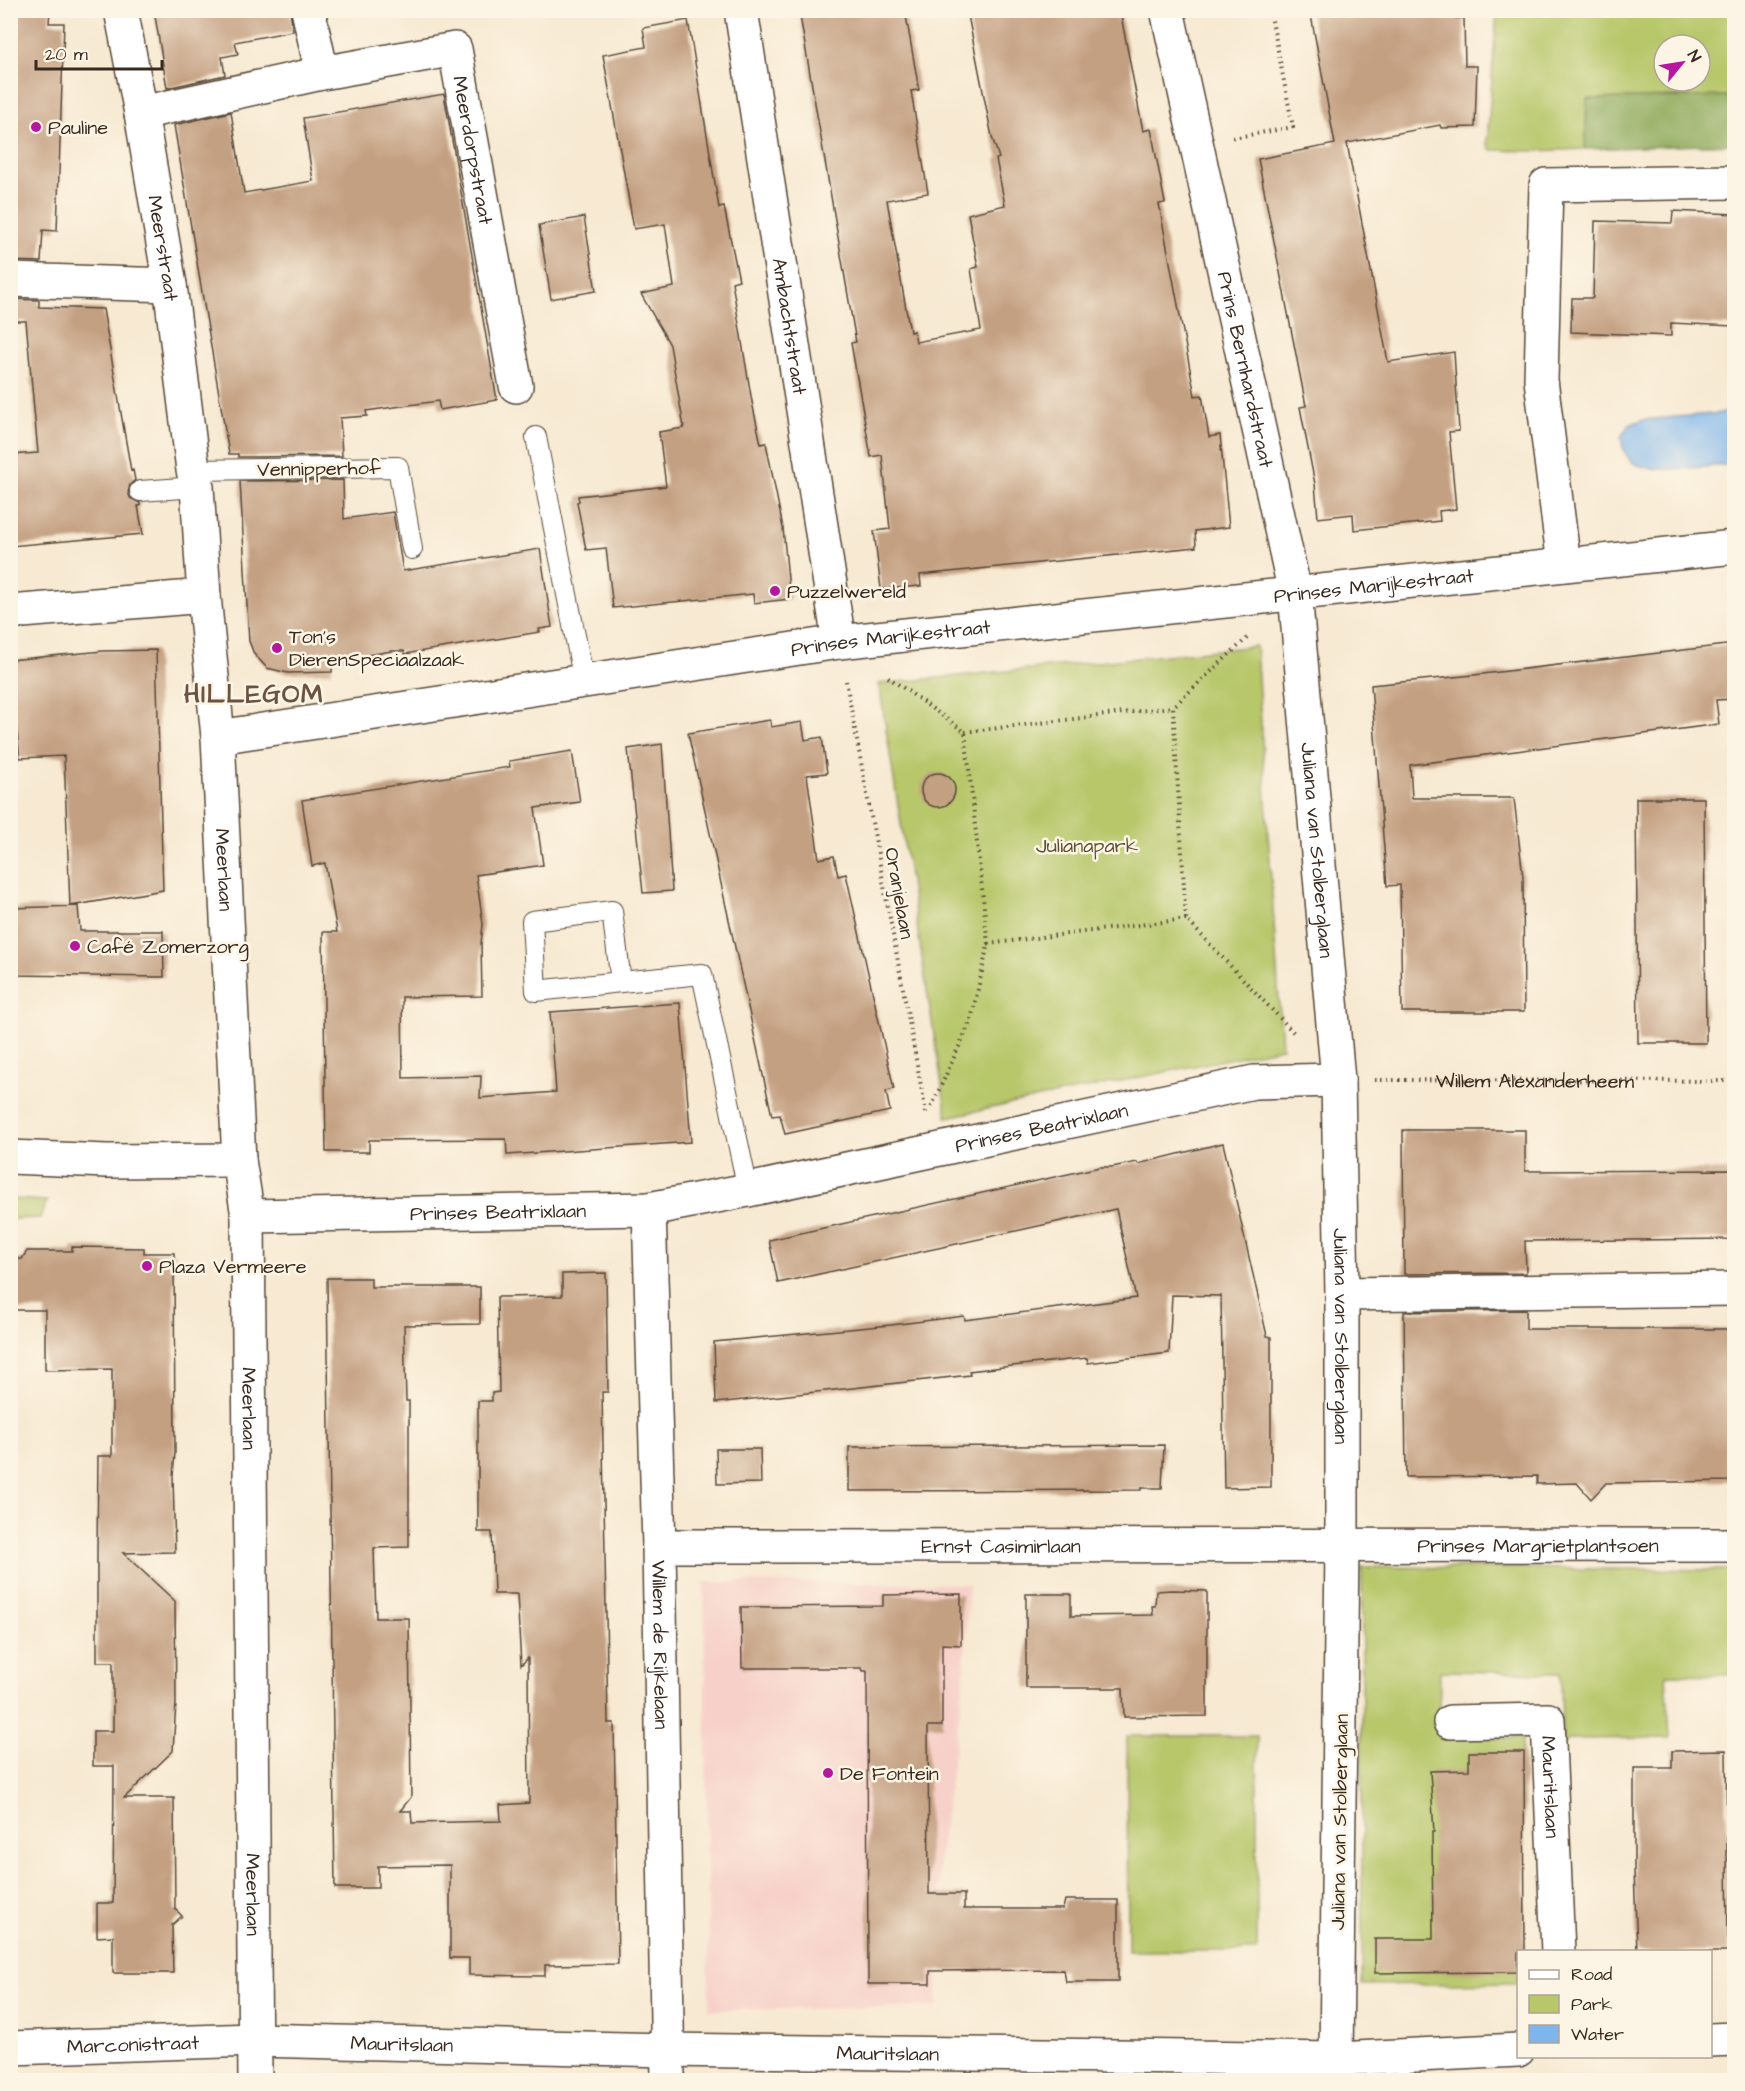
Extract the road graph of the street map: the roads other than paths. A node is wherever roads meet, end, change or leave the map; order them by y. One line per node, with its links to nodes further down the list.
1 (121, 10): 6 (street, Meerstraat)
2 (308, 10): 5 (street)
3 (741, 10): 20 (street, Ambachtstraat)
4 (1167, 10): 17 (street, Prins Bernhardstraat)
5 (322, 73): 6 (street, Meerdorpstraat); 10 (street, Meerdorpstraat)
6 (141, 113): 9 (street, Meerstraat)
7 (1734, 182): 16 (street)
8 (10, 280): 9 (street)
9 (170, 285): 12 (street, Meerstraat)
10 (516, 386)
11 (536, 437): 21 (lane)
12 (195, 479): 13 (lane); 15 (lane, Vennipperhof); 18 (street, Meerstraat)
13 (140, 491)
14 (1734, 547): 16 (street, Prinses Marijkestraat)
15 (412, 549)
16 (1564, 565): 17 (street, Prinses Marijkestraat)
17 (1295, 593): 20 (street, Prinses Marijkestraat); 24 (street, Juliana van Stolberglaan)
18 (204, 596): 19 (street); 22 (street, Meerstraat)
19 (10, 612)
20 (839, 642): 21 (street, Prinses Marijkestraat)
21 (584, 681): 22 (street, Prinses Marijkestraat)
22 (218, 737): 26 (street, Meerlaan)
23 (621, 982): 23 (lane); 27 (lane)
24 (1338, 1080): 27 (street, Prinses Beatrixlaan); 31 (street, Juliana van Stolberglaan)
25 (10, 1157): 26 (street)
26 (239, 1160): 29 (street, Meerlaan)
27 (748, 1190): 28 (street, Prinses Beatrixlaan)
28 (649, 1209): 29 (street, Prinses Beatrixlaan); 33 (street, Willem de Rijkelaan)
29 (248, 1215): 38 (street, Meerlaan)
30 (1734, 1289): 31 (street)
31 (1342, 1294): 34 (street, Juliana van Stolberglaan)
32 (1734, 1545): 34 (street, Prinses Margrietplantsoen)
33 (659, 1546): 34 (street, Ernst Casimirlaan); 42 (street, Willem de Rijkelaan)
34 (1342, 1547): 43 (street, Juliana van Stolberglaan)
35 (1450, 1722): 36 (street, Mauritslaan)
36 (1558, 1950)
37 (1734, 2039): 39 (street)
38 (254, 2040): 40 (street, Marconistraat); 42 (street, Mauritslaan); 44 (street, Meerlaan)
39 (1712, 2040)
40 (10, 2048)
41 (1517, 2050): 43 (street, Mauritslaan)
42 (667, 2065): 43 (street, Mauritslaan)
43 (1338, 2070)
44 (255, 2080)

